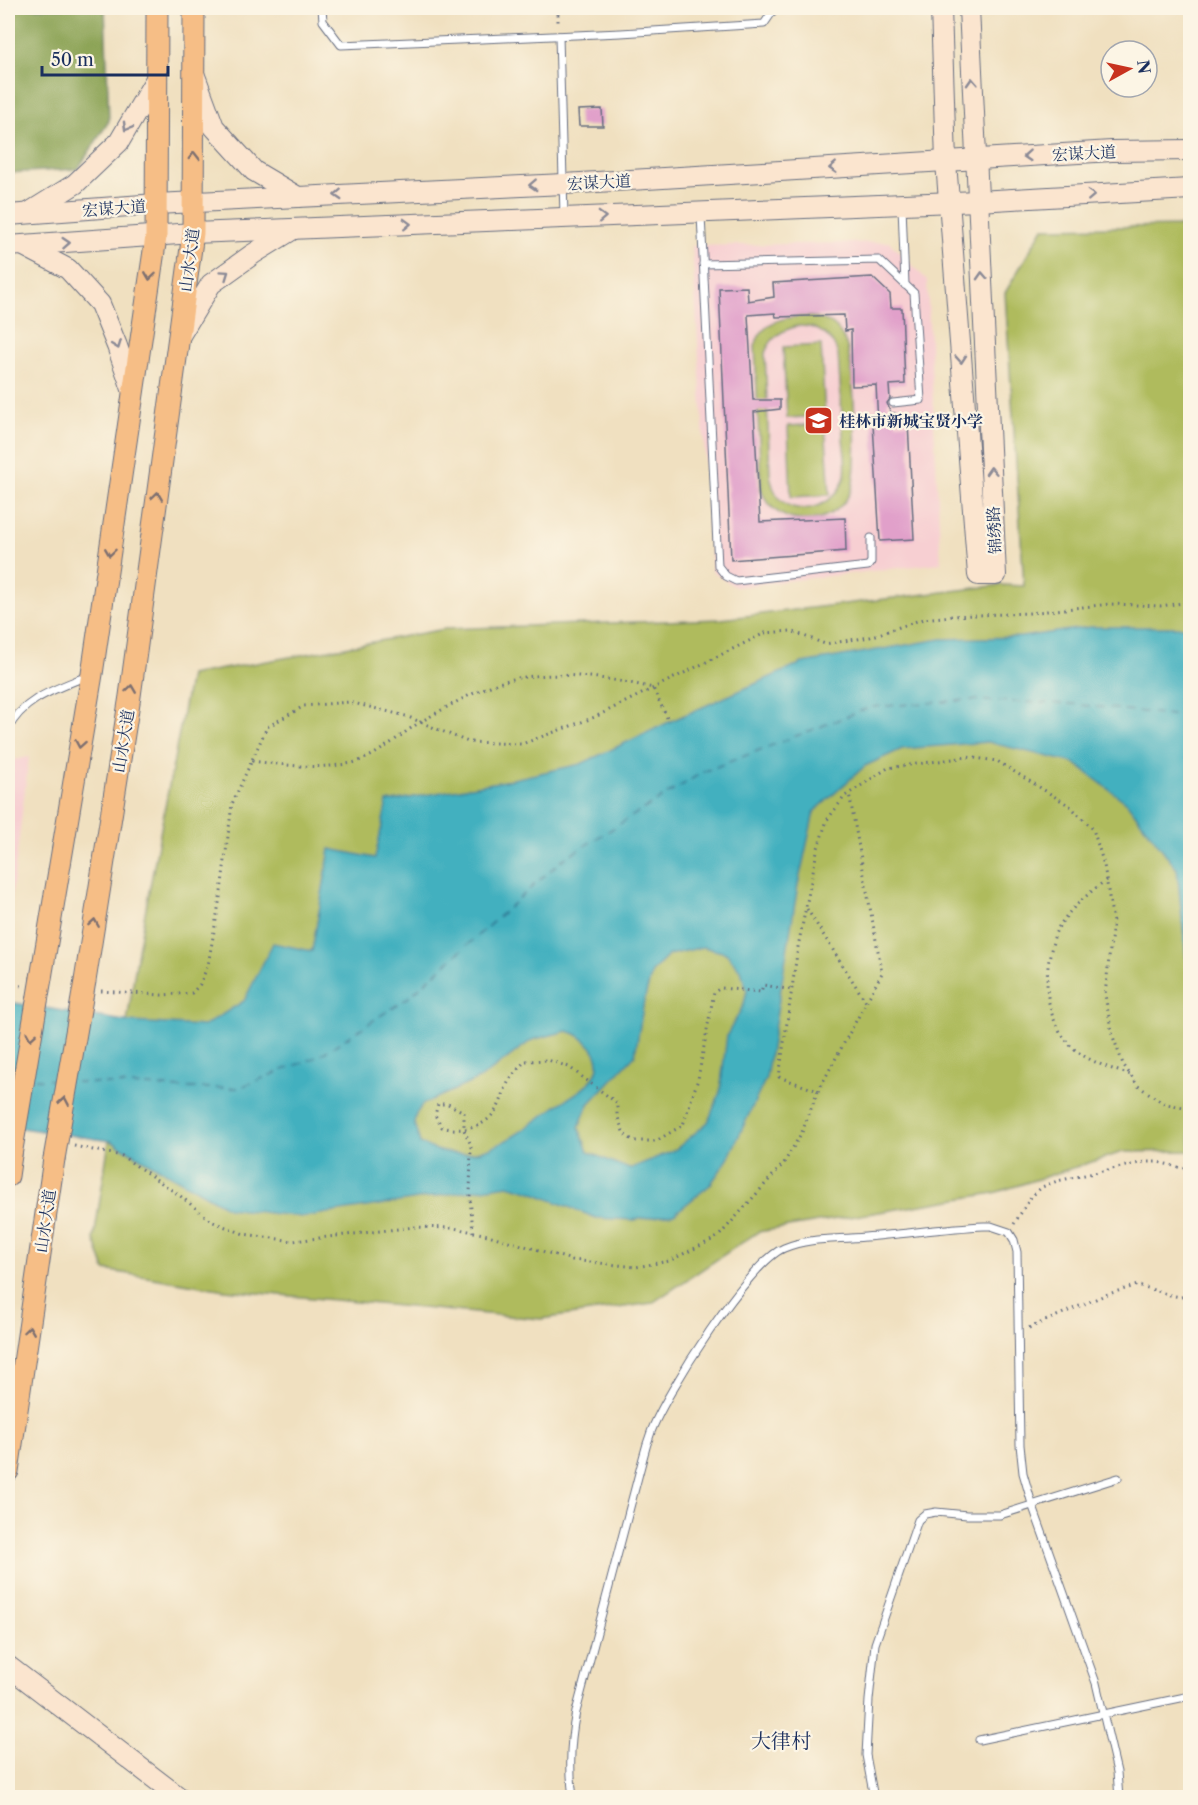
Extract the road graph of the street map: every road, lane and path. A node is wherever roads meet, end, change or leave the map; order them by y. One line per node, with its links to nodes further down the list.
1 (157, 8): 10 (main road)
2 (194, 8): 9 (main road, 山水大道)
3 (322, 8): 8 (lane)
4 (558, 8): 8 (path)
5 (775, 8): 8 (lane)
6 (941, 8): 13 (main road, 锦绣路)
7 (969, 8): 12 (main road, 锦绣路, one-way to 7)
8 (559, 36): 14 (lane)
9 (194, 72): 16 (main road); 18 (main road, 山水大道, one-way to 9)
10 (157, 77): 20 (main road); 23 (main road, one-way to 23)
11 (1191, 150): 12 (main road, 宏谋大道, one-way to 12)
12 (976, 160): 13 (main road, 宏谋大道); 17 (main road, 锦绣路)
13 (946, 162): 14 (main road, 宏谋大道, one-way to 14); 19 (main road, 锦绣路)
14 (564, 184): 16 (main road, 宏谋大道, one-way to 16); 25 (lane)
15 (1191, 189): 17 (main road, 宏谋大道, one-way to 15)
16 (298, 197): 18 (main road, 宏谋大道)
17 (978, 201): 19 (main road, 宏谋大道); 19 (main road, 锦绣路, one-way to 17)
18 (194, 202): 20 (main road, 宏谋大道); 27 (main road, 山水大道)
19 (949, 202): 21 (main road, 宏谋大道)
20 (156, 204): 23 (main road, 宏谋大道); 28 (main road)
21 (902, 204): 22 (main road, 宏谋大道); 31 (lane)
22 (701, 213): 25 (main road, 宏谋大道, one-way to 22); 30 (lane)
23 (28, 214): 24 (main road, 宏谋大道)
24 (8, 215)
25 (564, 218): 26 (main road, 宏谋大道, one-way to 25)
26 (294, 229): 27 (main road, 宏谋大道); 32 (main road, one-way to 26)
27 (193, 233): 28 (main road, 宏谋大道); 32 (main road, 山水大道)
28 (156, 237): 29 (main road, 宏谋大道, one-way to 28); 33 (main road, one-way to 33)
29 (16, 246): 33 (main road, one-way to 33)
30 (703, 264): 31 (lane); 35 (lane)
31 (905, 285): 34 (lane)
32 (179, 337): 48 (main road, 山水大道, one-way to 32)
33 (133, 392): 37 (main road, one-way to 37)
34 (892, 403)
35 (871, 537)
36 (1191, 602): 38 (path)
37 (92, 674): 41 (lane); 46 (main road, one-way to 46)
38 (654, 688): 39 (path); 39 (path); 40 (path)
39 (421, 722): 42 (path); 42 (path)
40 (669, 722)
41 (8, 729)
42 (252, 761): 48 (path)
43 (849, 793): 44 (path); 45 (path); 50 (path)
44 (1106, 880): 51 (path); 51 (path)
45 (806, 908): 49 (path); 50 (path)
46 (36, 982): 47 (path); 57 (main road, one-way to 57, bridge)
47 (8, 985)
48 (88, 986): 62 (main road, 山水大道, one-way to 48, bridge)
49 (792, 990): 52 (path); 54 (path)
50 (866, 1002): 52 (path)
51 (1131, 1075): 53 (path)
52 (818, 1091): 58 (path)
53 (1191, 1108)
54 (464, 1130): 54 (path); 58 (path)
55 (73, 1146): 58 (path)
56 (1191, 1170): 59 (path)
57 (8, 1176)
58 (473, 1232)
59 (1009, 1232): 61 (lane); 70 (lane)
60 (1191, 1296): 61 (path)
61 (1019, 1332): 64 (lane)
62 (8, 1470)
63 (1118, 1478): 64 (lane)
64 (1032, 1504): 67 (lane); 71 (lane)
65 (8, 1666): 69 (main road)
66 (1191, 1696): 67 (lane)
67 (1103, 1714): 68 (lane); 72 (lane)
68 (979, 1740)
69 (180, 1797)
70 (573, 1797)
71 (874, 1797)
72 (1119, 1797)

